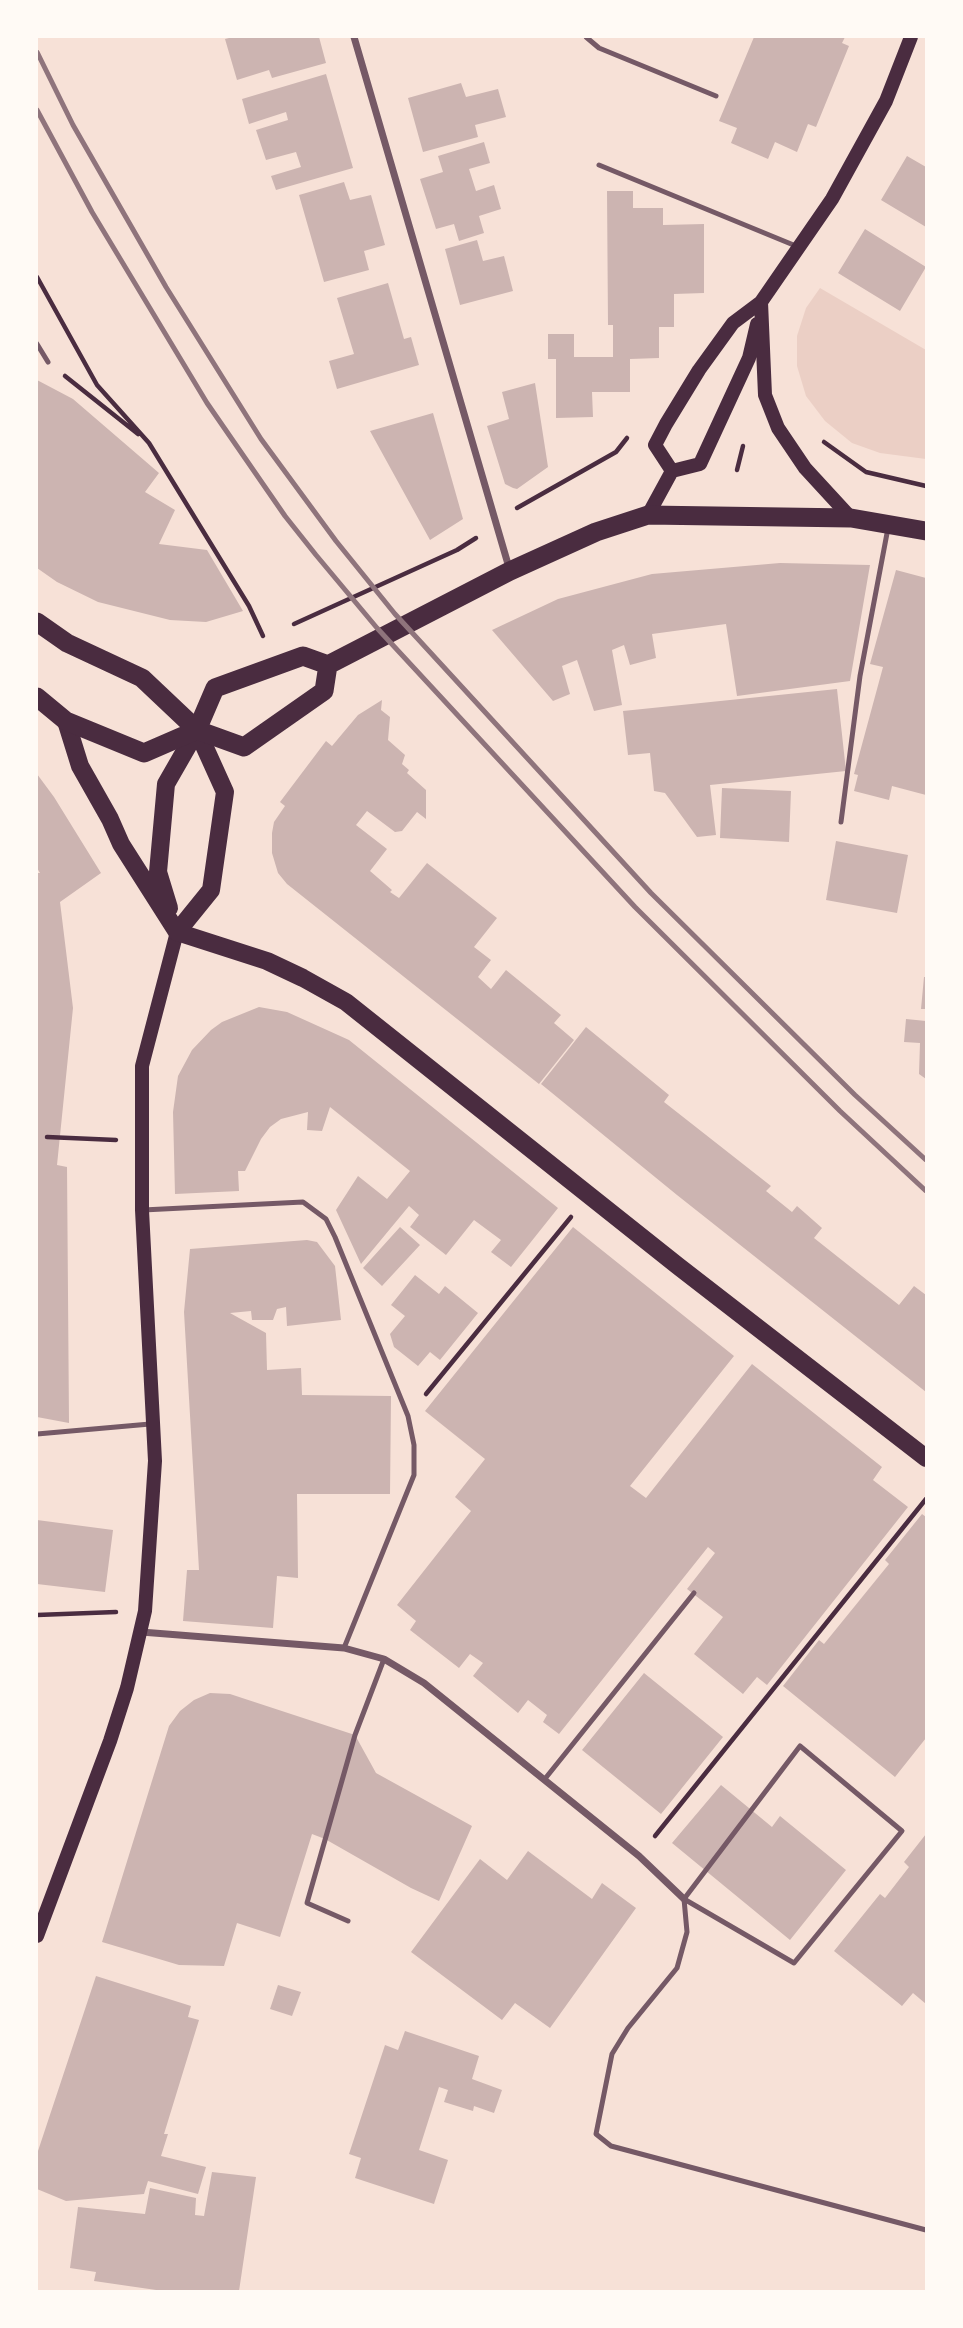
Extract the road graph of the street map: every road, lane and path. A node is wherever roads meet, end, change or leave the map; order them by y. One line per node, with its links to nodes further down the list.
1 (354, 37): 22 (street)
2 (586, 37): 4 (lane)
3 (911, 37): 6 (main road)
4 (716, 96)
5 (599, 165): 6 (lane)
6 (799, 247): 8 (main road)
7 (37, 277): 13 (path)
8 (761, 302): 14 (main road); 14 (main road); 18 (main road)
9 (37, 344): 10 (lane)
10 (48, 362): 13 (path)
11 (630, 434): 16 (path)
12 (818, 435): 15 (path)
13 (149, 443): 25 (path)
14 (672, 471): 17 (main road)
15 (926, 486)
16 (517, 508)
17 (649, 515): 18 (highway); 22 (highway)
18 (851, 518): 19 (highway)
19 (889, 525): 20 (highway); 30 (lane)
20 (926, 531)
21 (480, 535): 24 (path)
22 (510, 571): 26 (highway)
23 (37, 622): 29 (highway)
24 (288, 626)
25 (264, 636)
26 (328, 665): 29 (highway); 29 (highway)
27 (37, 696): 28 (highway)
28 (66, 721): 29 (highway); 31 (main road)
29 (197, 730): 31 (main road); 31 (main road)
30 (841, 822)
31 (177, 932): 33 (main road); 34 (main road)
32 (47, 1137): 33 (path)
33 (140, 1142): 35 (main road)
34 (589, 1194): 36 (path); 39 (main road)
35 (142, 1210): 36 (lane); 37 (main road)
36 (408, 1416): 45 (lane)
37 (153, 1424): 38 (lane); 42 (main road)
38 (37, 1434)
39 (926, 1458)
40 (926, 1499): 48 (path)
41 (694, 1594): 47 (lane)
42 (145, 1611): 43 (path); 44 (main road)
43 (37, 1615)
44 (140, 1632): 45 (street); 51 (main road)
45 (344, 1648): 46 (street)
46 (384, 1660): 47 (street); 50 (lane)
47 (544, 1780): 48 (street)
48 (639, 1856): 49 (street)
49 (684, 1899): 49 (lane); 52 (lane)
50 (348, 1921)
51 (37, 1936)
52 (926, 2230)

